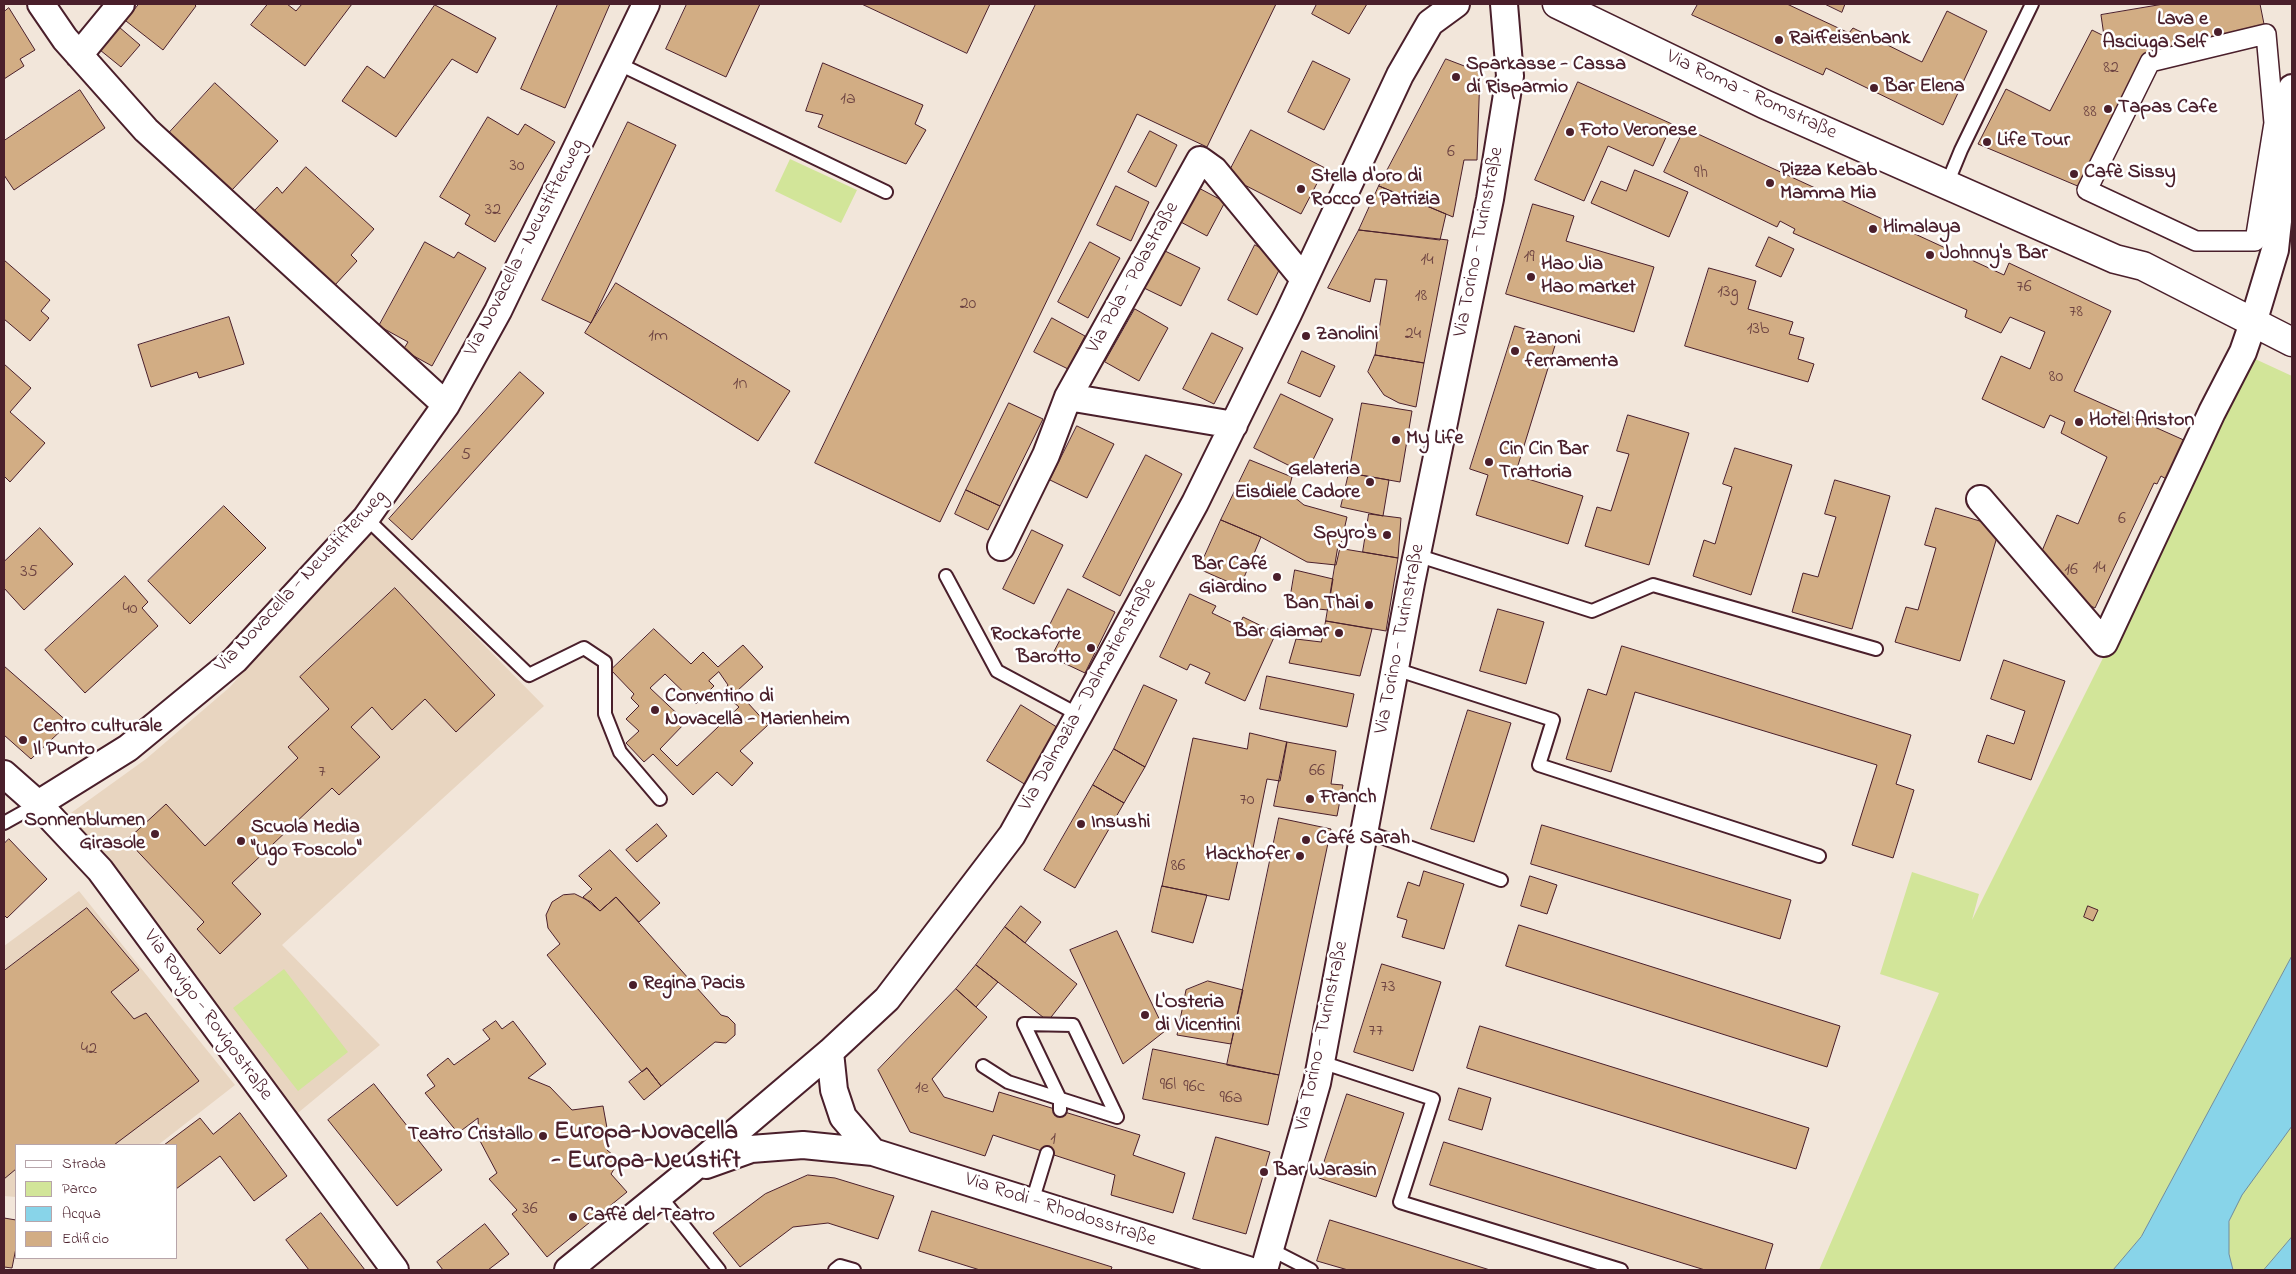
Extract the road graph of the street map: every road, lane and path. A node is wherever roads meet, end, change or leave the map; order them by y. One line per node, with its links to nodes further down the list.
1 (41, 4): 8 (street)
2 (121, 4): 8 (street)
3 (646, 4): 9 (street, Via Novacella - Neustifterweg)
4 (1456, 4): 13 (street, Via Dalmazia - Dalmatienstraße)
5 (1504, 4): 22 (street, Via Torino - Turinstraße)
6 (1557, 4): 11 (main road, Via Roma - Romstraße)
7 (2032, 4): 11 (lane)
8 (79, 55): 17 (street)
9 (617, 63): 12 (lane); 17 (street, Via Novacella - Neustifterweg)
10 (2285, 87): 10 (street); 14 (street)
11 (1947, 184): 14 (main road, Via Roma - Romstraße)
12 (886, 192)
13 (1303, 278): 16 (street, Via Pola - Polastraße); 18 (street, Via Dalmazia - Dalmatienstraße)
14 (2253, 323): 15 (main road, Via Roma - Romstraße); 19 (street)
15 (2292, 342)
16 (1068, 397): 18 (street); 21 (street, Via Pola - Polastraße)
17 (446, 405): 20 (street, Via Novacella - Neustifterweg)
18 (1234, 425): 26 (street, Via Dalmazia - Dalmatienstraße)
19 (1980, 499)
20 (366, 518): 28 (lane); 29 (street, Via Novacella - Neustifterweg)
21 (1001, 547)
22 (1416, 556): 24 (lane); 25 (street, Via Torino - Turinstraße)
23 (946, 576): 26 (lane)
24 (1876, 649)
25 (1395, 669): 31 (street, Via Torino - Turinstraße); 32 (lane)
26 (1080, 716): 34 (street, Via Dalmazia - Dalmatienstraße)
27 (4, 774): 29 (street, Via Rovigo - Rovigostraße)
28 (660, 798)
29 (38, 804): 30 (lane); 44 (street, Via Rovigo - Rovigostraße)
30 (4, 823)
31 (1364, 832): 33 (lane); 35 (street, Via Torino - Turinstraße)
32 (1819, 856)
33 (1501, 880)
34 (830, 1052): 38 (street); 40 (street, Via Dalmazia - Dalmatienstraße)
35 (1321, 1062): 43 (street, Via Torino - Turinstraße); 51 (lane)
36 (983, 1066): 37 (lane)
37 (1060, 1105): 37 (lane)
38 (873, 1152): 40 (street, Via Rodi - Rhodosstraße); 42 (street, Via Rodi - Rhodosstraße)
39 (1047, 1153): 42 (lane)
40 (691, 1170): 41 (street, Via Dalmazia - Dalmatienstraße)
41 (660, 1196): 45 (street, Via Dalmazia - Dalmatienstraße); 46 (lane)
42 (1032, 1202): 49 (street, Via Rodi - Rhodosstraße)
43 (1267, 1260): 50 (lane)
44 (394, 1270)
45 (568, 1270)
46 (719, 1270)
47 (835, 1270): 48 (lane)
48 (854, 1270)
49 (1248, 1270)
50 (1311, 1270)
51 (1621, 1270)

